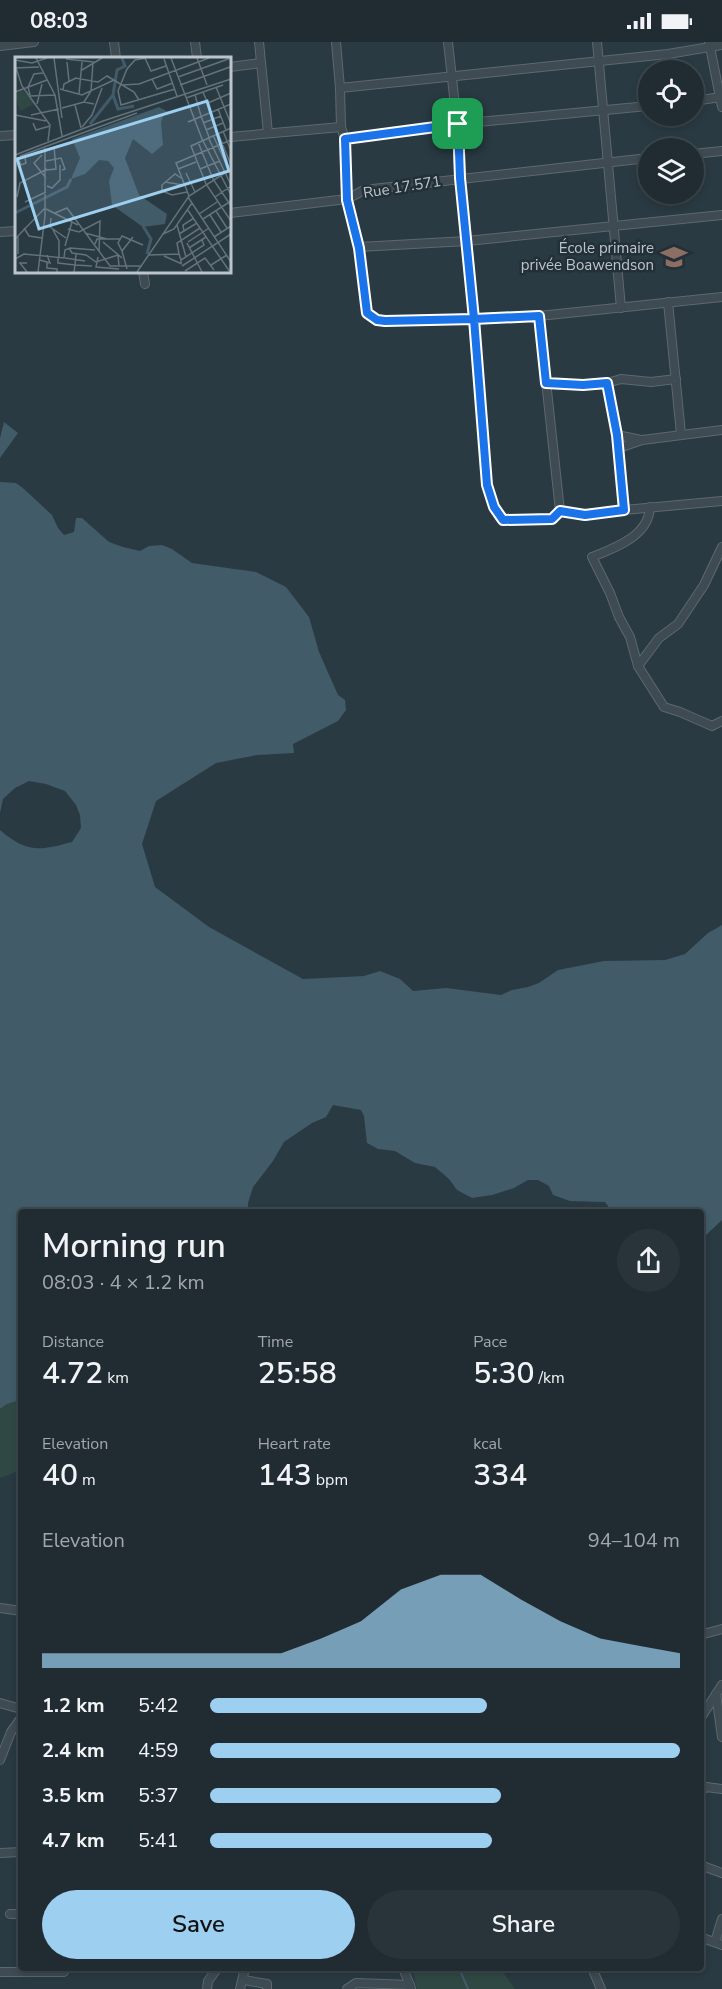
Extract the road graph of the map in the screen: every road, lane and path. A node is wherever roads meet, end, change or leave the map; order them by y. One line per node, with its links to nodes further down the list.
1 (34, 42): 8 (street)
2 (114, 42): 12 (street)
3 (195, 42): 13 (street)
4 (260, 42): 15 (street)
5 (336, 42): 18 (street)
6 (448, 42): 17 (street)
7 (597, 42): 14 (street)
8 (22, 43): 11 (street)
9 (710, 45): 10 (street); 14 (street); 19 (street)
10 (722, 45)
11 (0, 46)
12 (116, 57)
13 (197, 57)
14 (599, 61): 17 (street); 23 (street)
15 (261, 63): 16 (street); 26 (street)
16 (231, 67)
17 (451, 75): 18 (street); 24 (street)
18 (340, 88): 25 (street)
19 (721, 98): 20 (street); 22 (street)
20 (704, 100)
21 (638, 107): 23 (street)
22 (722, 107)
23 (603, 111): 24 (street); 34 (street)
24 (458, 124): 30 (street); 35 (street)
25 (340, 127): 26 (street); 30 (street)
26 (268, 133): 29 (street)
27 (15, 135): 28 (street)
28 (0, 136)
29 (231, 137)
30 (345, 139): 36 (street)
31 (722, 151): 32 (street)
32 (704, 153)
33 (638, 159): 34 (street, Rue 17.571)
34 (609, 162): 35 (street, Rue 17.571); 39 (street)
35 (460, 178): 36 (street, Rue 17.571); 42 (street)
36 (347, 200): 37 (street, Rue 17.571); 43 (street)
37 (231, 213)
38 (722, 215): 39 (street)
39 (614, 226): 42 (street); 48 (street)
40 (15, 231): 41 (street)
41 (0, 232)
42 (467, 241): 43 (street); 50 (street)
43 (359, 248): 50 (street)
44 (143, 273): 45 (street)
45 (145, 284)
46 (722, 297): 47 (street)
47 (668, 302): 48 (street); 51 (street)
48 (621, 308): 49 (street)
49 (539, 316): 50 (street); 52 (street)
50 (474, 319): 62 (street)
51 (676, 379): 53 (street); 55 (street)
52 (546, 383): 53 (street); 62 (street)
53 (607, 383): 56 (street)
54 (722, 430): 55 (street)
55 (681, 434): 57 (street)
56 (617, 435): 57 (street); 58 (street)
57 (642, 440): 58 (street)
58 (619, 448): 61 (street)
59 (722, 501): 60 (street)
60 (650, 507): 61 (street); 64 (street)
61 (624, 510): 62 (street)
62 (560, 511)
63 (722, 547): 64 (street)
64 (638, 666): 65 (street)
65 (722, 721)
66 (0, 1608): 67 (street)
67 (18, 1611)
68 (720, 1632): 69 (street)
69 (704, 1634)
70 (722, 1685): 71 (street)
71 (716, 1694): 74 (street); 76 (street)
72 (0, 1703): 73 (street)
73 (18, 1708)
74 (704, 1713)
75 (18, 1722): 77 (street)
76 (722, 1737)
77 (0, 1760)
78 (704, 1789): 79 (street)
79 (722, 1789)
80 (18, 1852): 81 (street)
81 (0, 1853)
82 (704, 1867): 83 (street)
83 (722, 1874)
84 (10, 1914): 85 (street)
85 (18, 1914)
86 (722, 1919): 88 (street)
87 (704, 1939): 88 (street)
88 (718, 1944)
89 (18, 1970): 96 (street)
90 (44, 1971): 91 (street)
91 (64, 1971)
92 (213, 1971): 101 (street)
93 (245, 1971): 97 (street)
94 (404, 1971): 100 (street)
95 (593, 1971): 106 (street)
96 (0, 1972)
97 (244, 1980): 102 (street); 103 (street)
98 (356, 1983): 99 (street); 104 (street); 105 (street)
99 (393, 1987): 100 (street)
100 (411, 1987)
101 (207, 1989)
102 (240, 1989)
103 (267, 1989)
104 (347, 1989)
105 (363, 1989)
106 (601, 1989)

